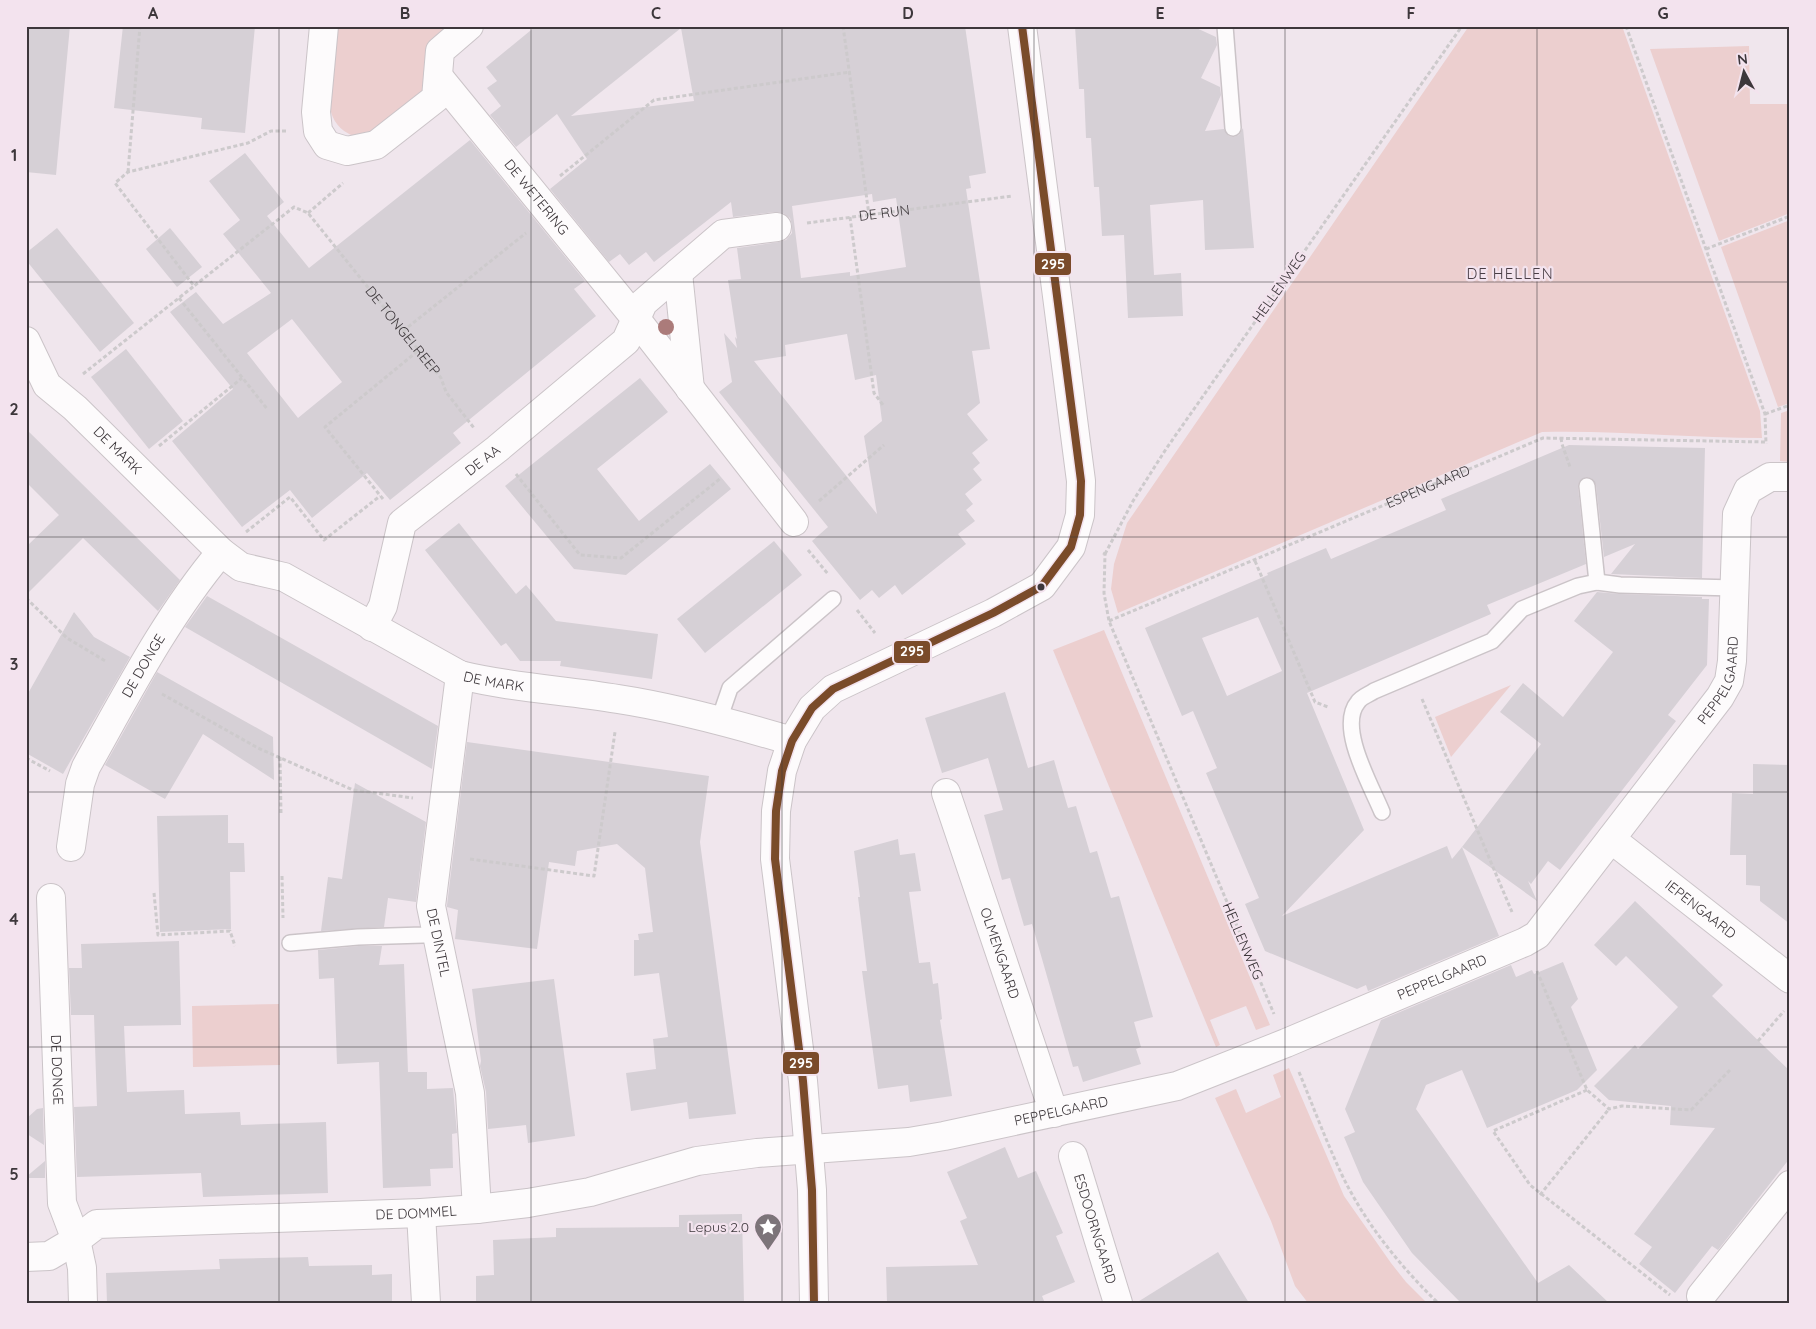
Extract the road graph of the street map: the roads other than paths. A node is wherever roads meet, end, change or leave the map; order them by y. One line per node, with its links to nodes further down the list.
1 (324, 26): 5 (street)
2 (469, 26): 5 (street)
3 (1022, 26): 23 (street)
4 (1224, 26): 6 (lane)
5 (438, 76): 9 (street, DE WETERING)
6 (1233, 128)
7 (777, 227): 8 (street)
8 (678, 273): 9 (street); 12 (street)
9 (636, 319): 12 (street, DE WETERING); 20 (street, DE AA)
10 (26, 341): 11 (street, DE MARK)
11 (36, 389): 16 (street, DE MARK)
12 (690, 389): 15 (street, DE WETERING)
13 (1780, 477): 18 (street, PEPPELGAARD)
14 (1587, 486): 17 (lane)
15 (794, 522)
16 (221, 552): 20 (street, DE MARK); 27 (street, DE DONGE)
17 (1596, 582): 18 (lane); 25 (lane)
18 (1734, 588): 26 (street, PEPPELGAARD)
19 (833, 599): 22 (lane)
20 (372, 626): 21 (street, DE MARK)
21 (460, 675): 22 (street, DE MARK); 29 (street, DE DINTEL)
22 (718, 720): 23 (street, DE MARK)
23 (792, 741): 33 (street)
24 (946, 793): 32 (street, OLMENGAARD)
25 (1382, 812)
26 (1611, 839): 31 (street, IEPENGAARD); 32 (street, PEPPELGAARD)
27 (71, 847)
28 (51, 898): 38 (street, DE DONGE)
29 (436, 933): 30 (lane); 36 (street, DE DINTEL)
30 (290, 943)
31 (1790, 979)
32 (1054, 1113): 33 (street, PEPPELGAARD)
33 (808, 1148): 36 (street, DE DOMMEL); 43 (street)
34 (1073, 1156): 44 (street, ESDOORNGAARD)
35 (1790, 1185): 40 (street)
36 (477, 1209): 37 (street, DE DOMMEL)
37 (421, 1213): 38 (street, DE DOMMEL); 42 (street)
38 (76, 1240): 39 (street, DE DOMMEL); 41 (street, DE DONGE)
39 (26, 1257)
40 (1701, 1296)
41 (83, 1303)
42 (426, 1303)
43 (814, 1303)
44 (1118, 1303)

